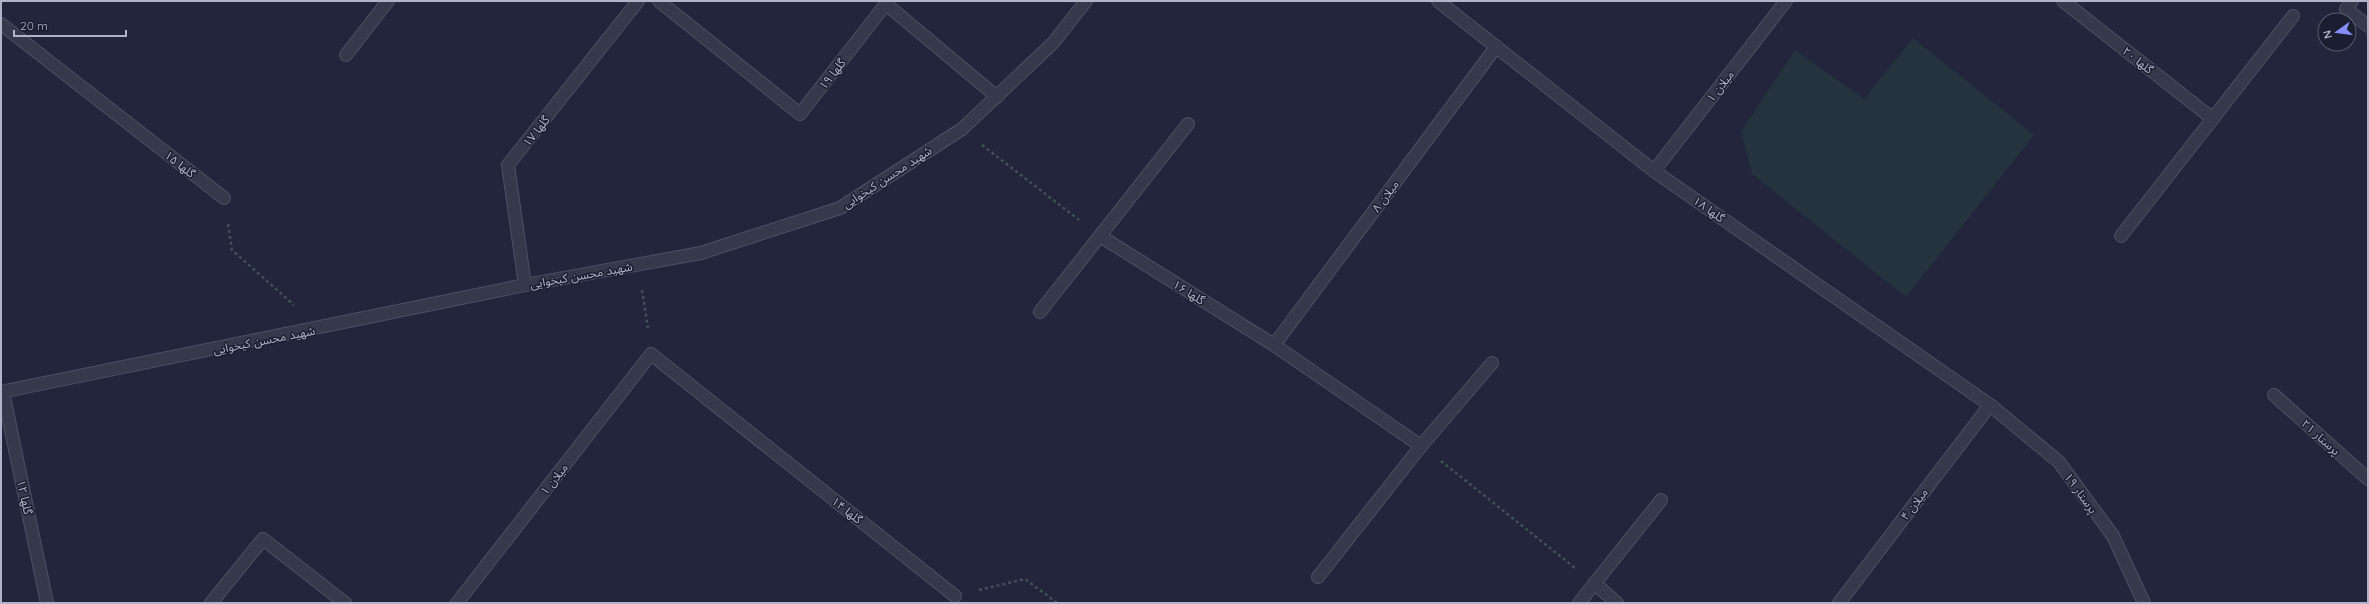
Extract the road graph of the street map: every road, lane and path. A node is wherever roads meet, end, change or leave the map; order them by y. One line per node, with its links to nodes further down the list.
1 (388, 1): 13 (street)
2 (638, 1): 23 (street, گلها ۱۷)
3 (659, 1): 14 (street, گلها ۱۹)
4 (1086, 1): 14 (street, شهید محسن کیخوایی)
5 (1438, 1): 12 (street, گلها ۱۸)
6 (1786, 1): 18 (street, میلان ۱)
7 (2063, 1): 15 (street, گلها ۲۰)
8 (2352, 1): 11 (street)
9 (2293, 16): 15 (street)
10 (1, 24): 19 (street, گلها ۱۵)
11 (2368, 26)
12 (1496, 47): 18 (street, گلها ۱۸); 26 (street, میلان ۸)
13 (346, 55)
14 (997, 97): 17 (street, شهید محسن کیخوایی)
15 (2213, 119): 21 (street)
16 (1188, 124): 20 (street)
17 (962, 129): 20 (path); 22 (street, شهید محسن کیخوایی)
18 (1654, 170): 31 (street, گلها ۱۸)
19 (224, 198): 25 (path)
20 (1100, 236): 24 (street); 26 (street, گلها ۱۶)
21 (2121, 236)
22 (638, 264): 23 (street, شهید محسن کیخوایی); 27 (path)
23 (525, 285): 25 (street, شهید محسن کیخوایی)
24 (1040, 312)
25 (321, 328): 29 (street, شهید محسن کیخوایی)
26 (1274, 345): 32 (street, گلها ۱۶)
27 (651, 354): 37 (street, گلها ۱۴); 41 (street, میلان ۱)
28 (1492, 363): 32 (street)
29 (2, 392): 38 (street, گلها ۱۲)
30 (2274, 395): 33 (street, پرستار ۲۱)
31 (1990, 405): 45 (street, میلان ۴); 46 (street, پرستار ۱۹)
32 (1421, 446): 35 (street); 36 (path)
33 (2368, 478)
34 (1660, 500): 36 (street)
35 (1318, 576)
36 (1594, 583): 43 (street); 44 (street)
37 (955, 596): 42 (path)
38 (47, 603)
39 (211, 603): 40 (street)
40 (345, 603)
41 (457, 603)
42 (1057, 603)
43 (1579, 603)
44 (1617, 603)
45 (1839, 603)
46 (2144, 603)

